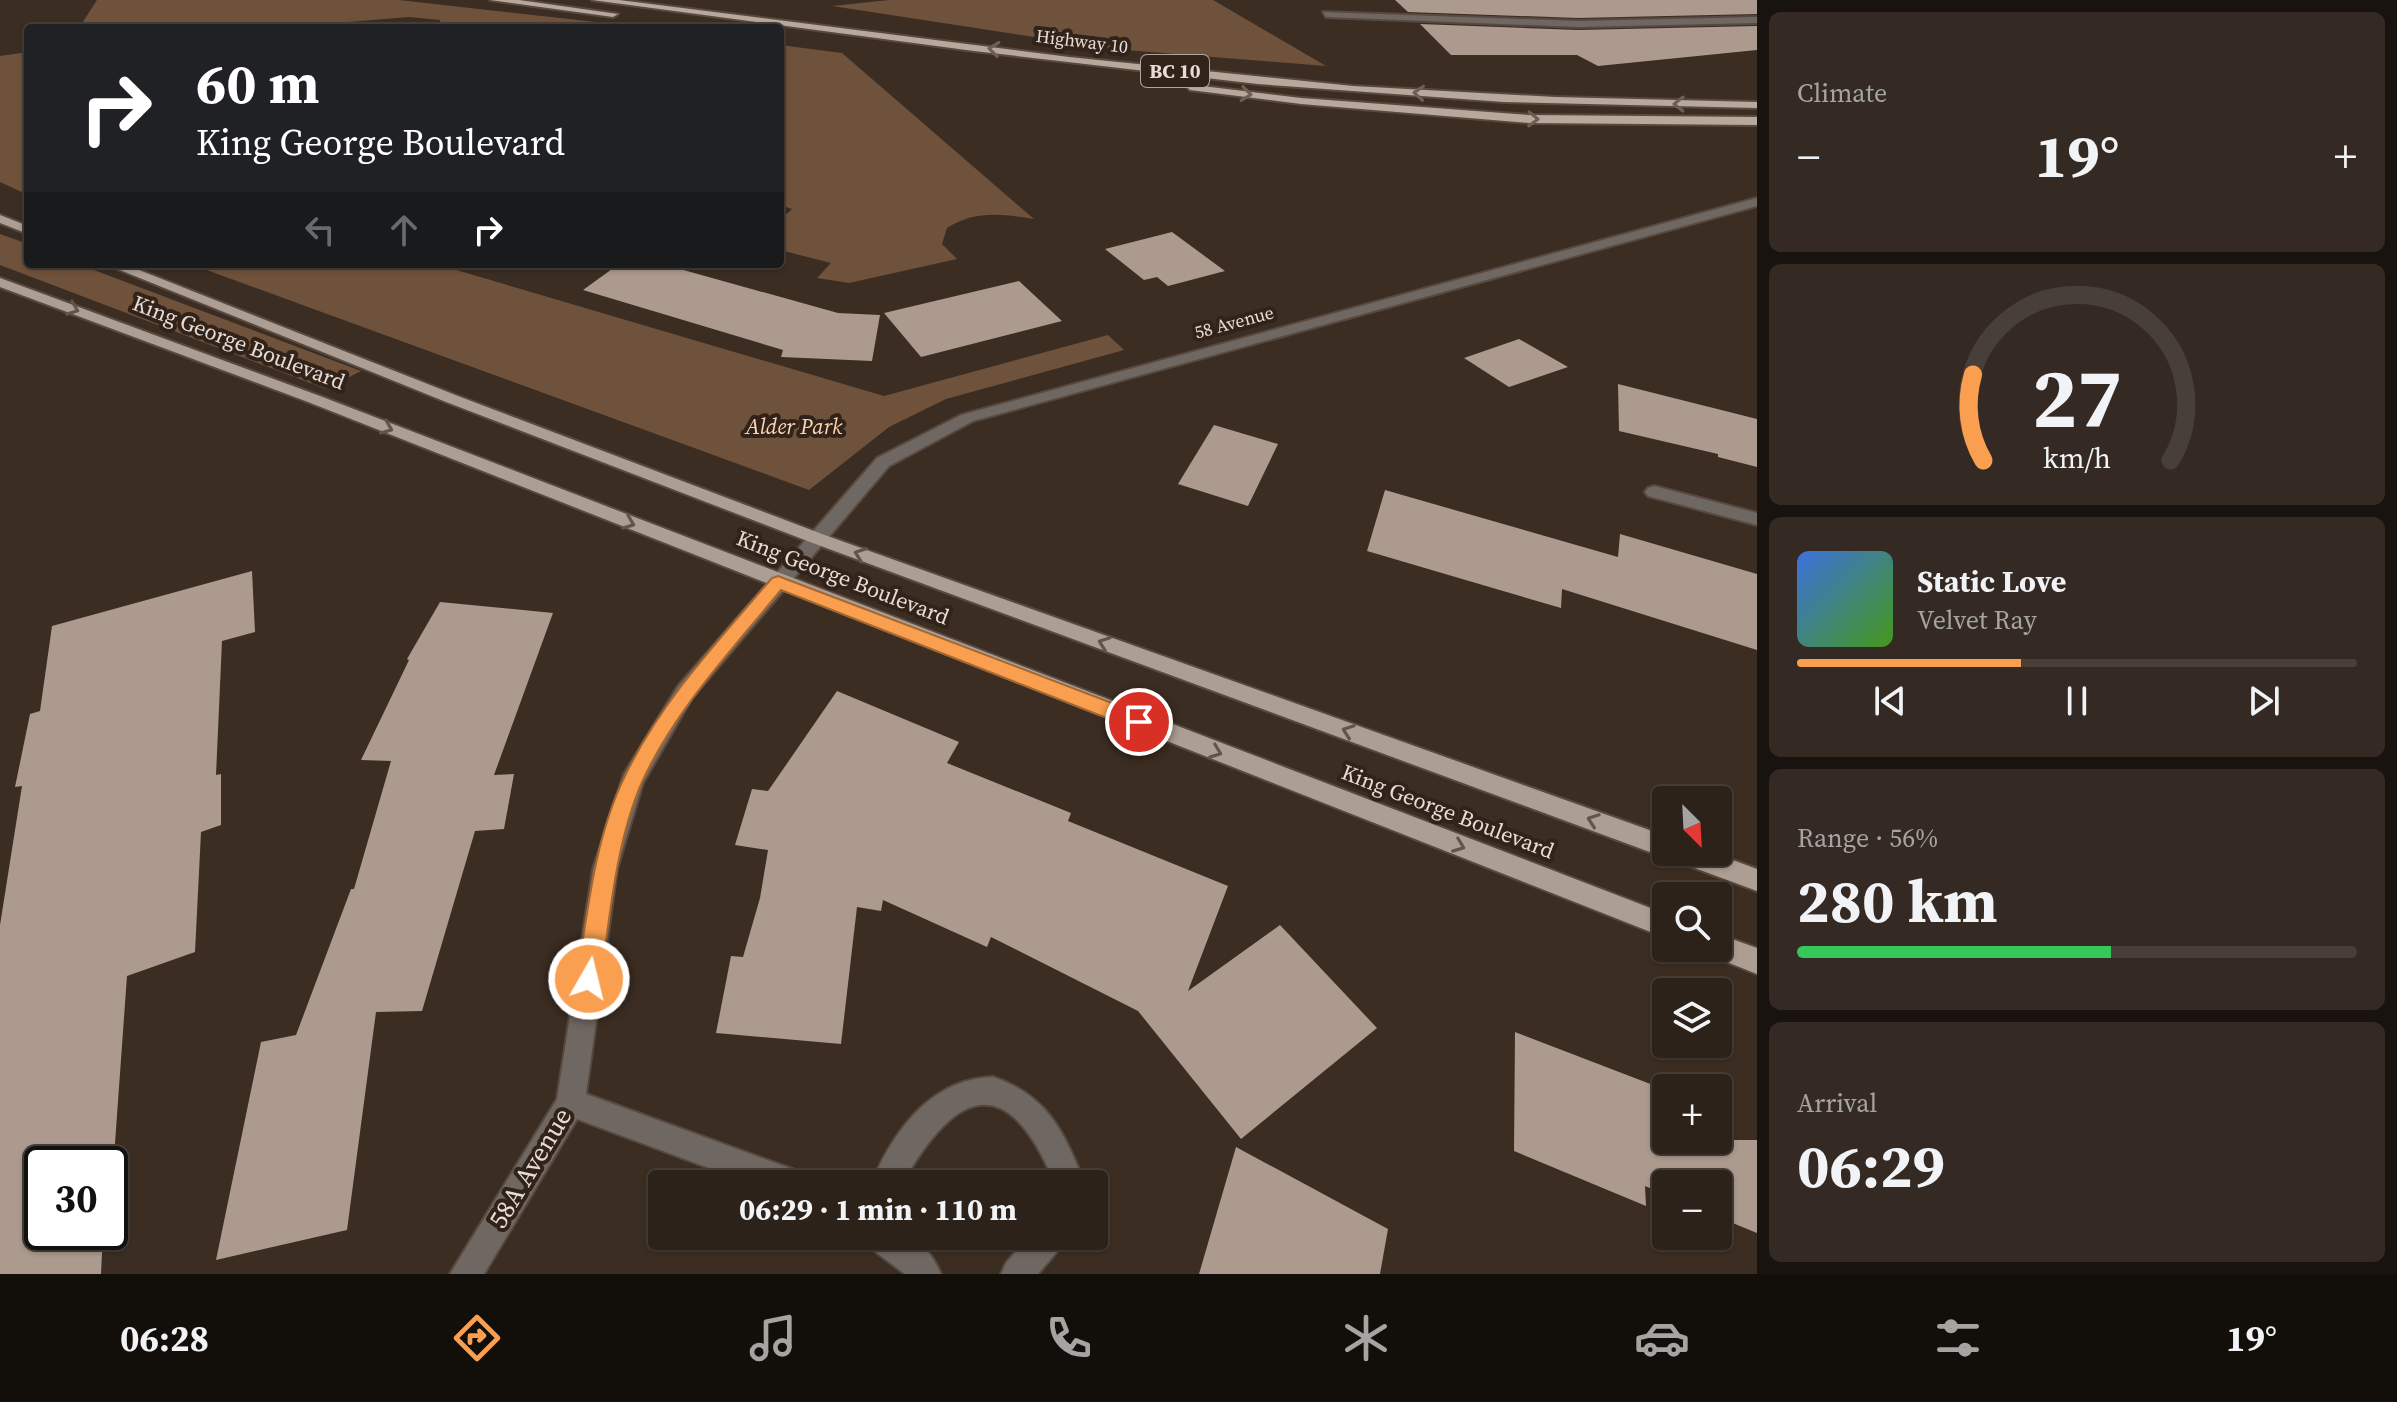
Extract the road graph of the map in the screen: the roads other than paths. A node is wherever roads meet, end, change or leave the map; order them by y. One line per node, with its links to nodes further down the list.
1 (495, 0): 4 (highway)
2 (597, 0): 11 (highway, Highway 10 / BC 10, one-way to 2)
3 (1326, 14): 6 (street)
4 (632, 17)
5 (662, 20): 7 (highway)
6 (1757, 20)
7 (693, 24)
8 (784, 36): 9 (highway, Highway 10 / BC 10)
9 (1123, 79)
10 (1183, 87): 12 (highway, BC 10, one-way to 12)
11 (1757, 105)
12 (1757, 121)
13 (1757, 202): 20 (street, 58 Avenue)
14 (0, 219): 15 (main road)
15 (24, 228)
16 (122, 268): 20 (main road, King George Boulevard)
17 (0, 282): 21 (main road, King George Boulevard, one-way to 21)
18 (1654, 492): 19 (street)
19 (1757, 519)
20 (816, 538): 21 (street, 58 Avenue); 22 (main road, King George Boulevard, one-way to 20)
21 (778, 582): 25 (main road, King George Boulevard, one-way to 25); 28 (street, 58A Avenue)
22 (1652, 842)
23 (1719, 866): 24 (main road)
24 (1757, 880)
25 (1652, 921)
26 (1732, 951): 27 (main road)
27 (1757, 961)
28 (571, 1103): 29 (street); 34 (street, 58A Avenue)
29 (754, 1170)
30 (894, 1170): 31 (street)
31 (1065, 1170)
32 (899, 1250): 35 (street)
33 (1038, 1250): 36 (street)
34 (466, 1274)
35 (925, 1274)
36 (1017, 1274)

